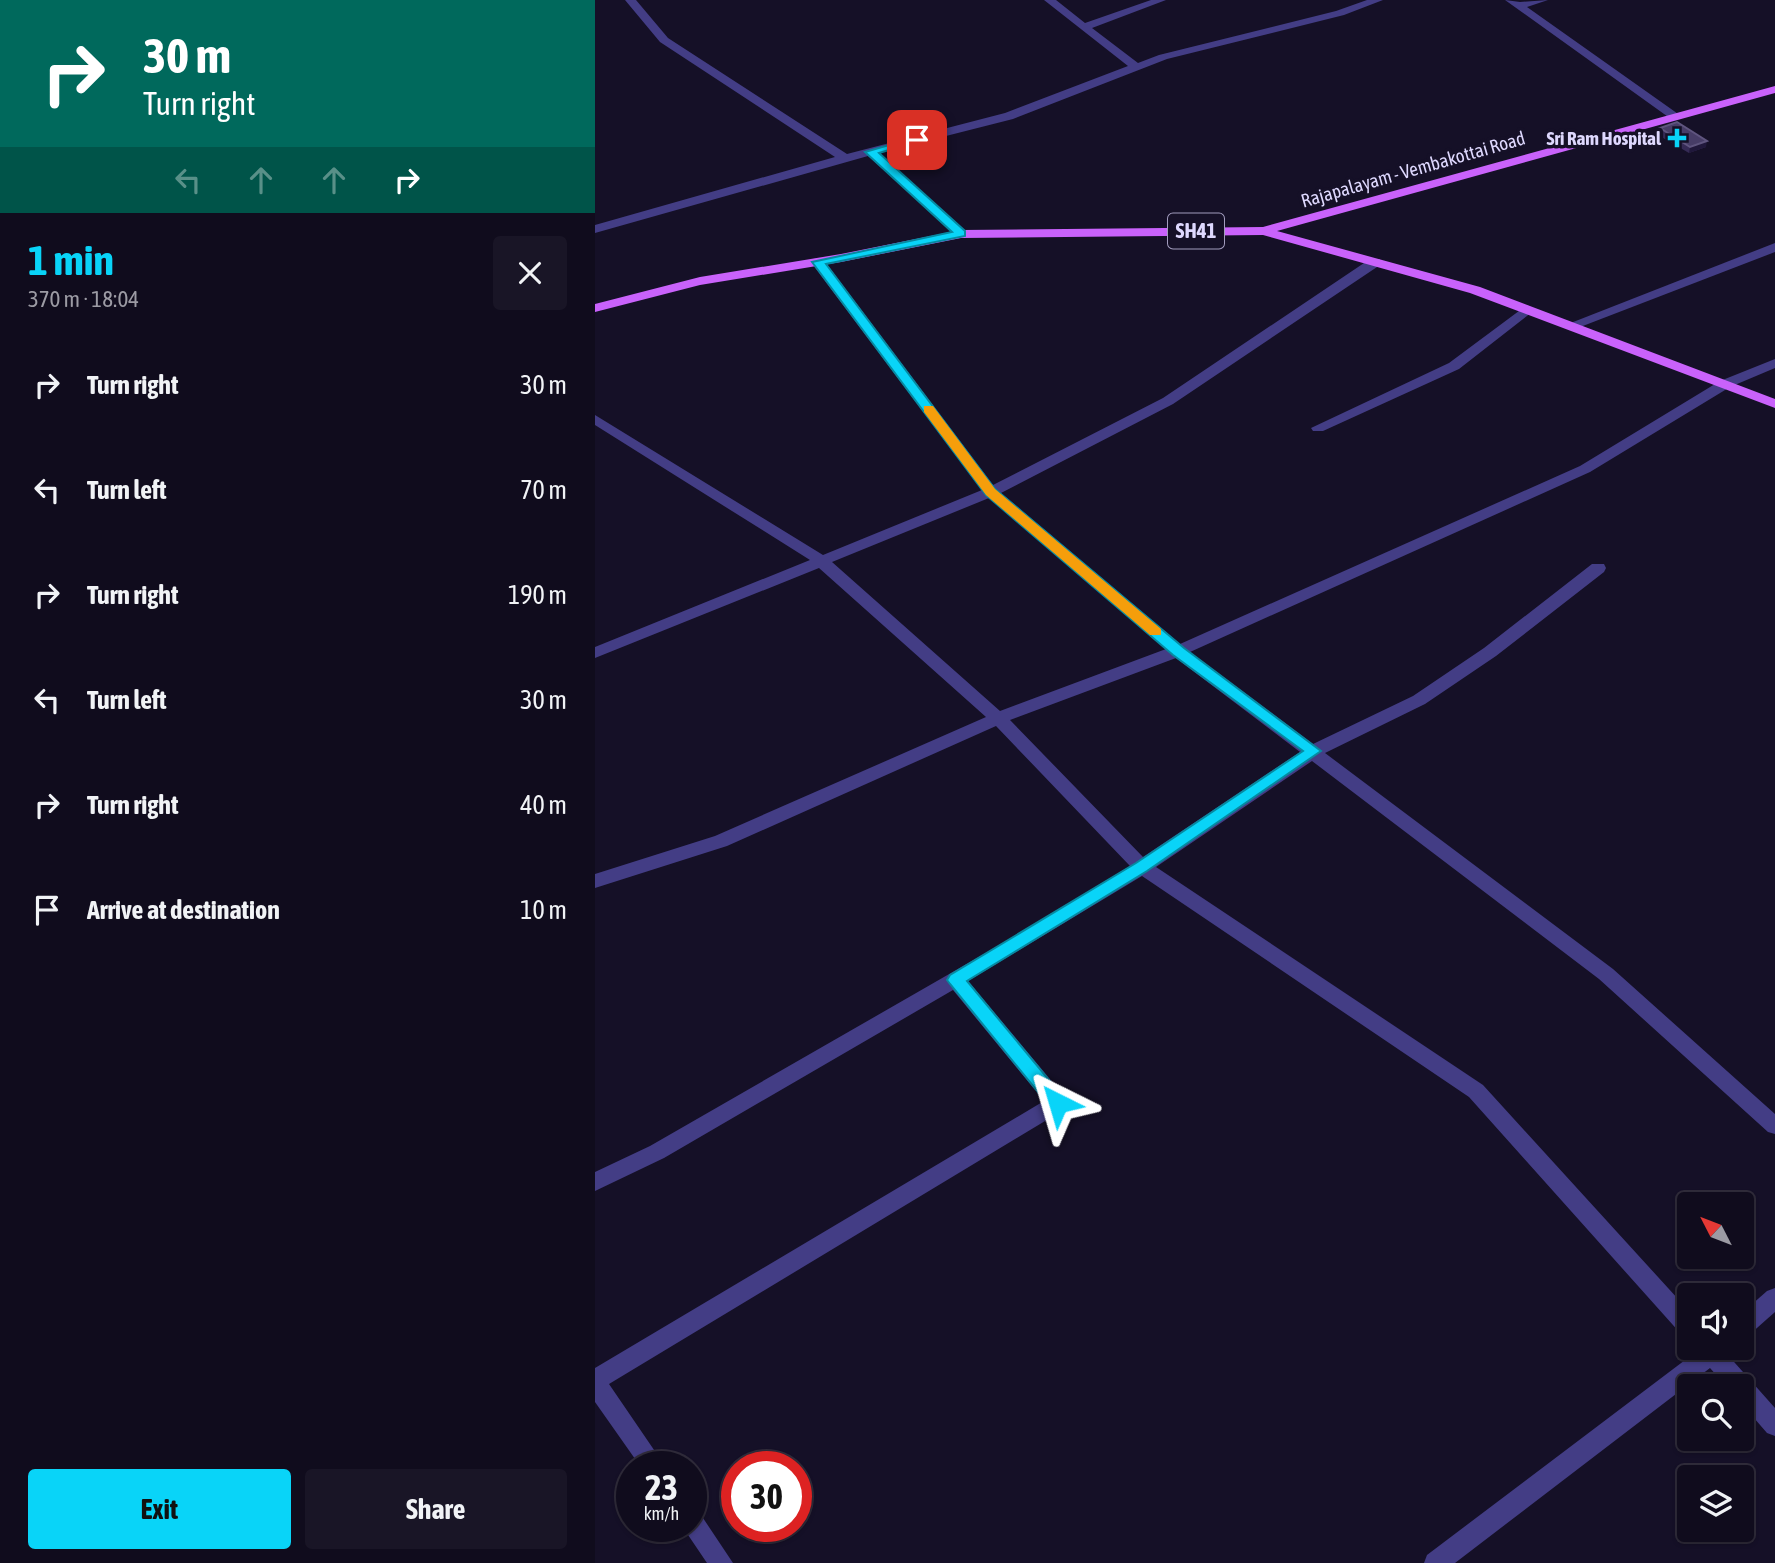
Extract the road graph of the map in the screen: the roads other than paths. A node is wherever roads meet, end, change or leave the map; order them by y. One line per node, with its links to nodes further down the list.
1 (630, 0): 12 (street)
2 (1049, 0): 7 (street)
3 (1161, 0): 7 (street)
4 (1378, 0): 8 (street)
5 (1543, 0): 6 (street)
6 (1514, 3): 10 (street)
7 (1086, 26): 8 (street)
8 (1136, 67): 11 (street)
9 (1775, 89): 10 (main road, Rajapalayam - Vembakottai Road)
10 (1675, 116): 14 (main road, Rajapalayam - Vembakottai Road)
11 (871, 152): 12 (street); 15 (street)
12 (845, 158): 13 (street)
13 (595, 229)
14 (1263, 231): 15 (main road, SH41); 18 (main road, SH41)
15 (961, 234): 17 (main road, SH41)
16 (1775, 247): 21 (street)
17 (818, 262): 19 (main road, SH41); 27 (street)
18 (1375, 262): 20 (main road, SH41); 27 (street)
19 (595, 308)
20 (1527, 309): 21 (main road, SH41); 26 (street)
21 (1570, 326): 23 (main road, SH41)
22 (1775, 363): 23 (street)
23 (1725, 384): 24 (main road, SH41); 30 (street)
24 (1775, 404)
25 (595, 419): 28 (street)
26 (1318, 428)
27 (991, 492): 28 (street); 30 (street)
28 (819, 559): 31 (street); 32 (street)
29 (1598, 568): 33 (street)
30 (1178, 651): 32 (street); 33 (street)
31 (595, 653)
32 (998, 718): 34 (street); 35 (street)
33 (1314, 751): 34 (street); 37 (street)
34 (1142, 867): 36 (street); 40 (street)
35 (595, 881)
36 (956, 980): 38 (street); 45 (street)
37 (1775, 1126)
38 (595, 1182)
39 (1775, 1298): 41 (street)
40 (1677, 1314)
41 (1754, 1317)
42 (1700, 1360): 51 (street)
43 (1721, 1360): 44 (street)
44 (1732, 1374)
45 (595, 1382): 48 (street)
46 (1754, 1401): 47 (street)
47 (1775, 1425)
48 (643, 1451)
49 (706, 1542): 50 (street)
50 (721, 1563)
51 (1436, 1563)

